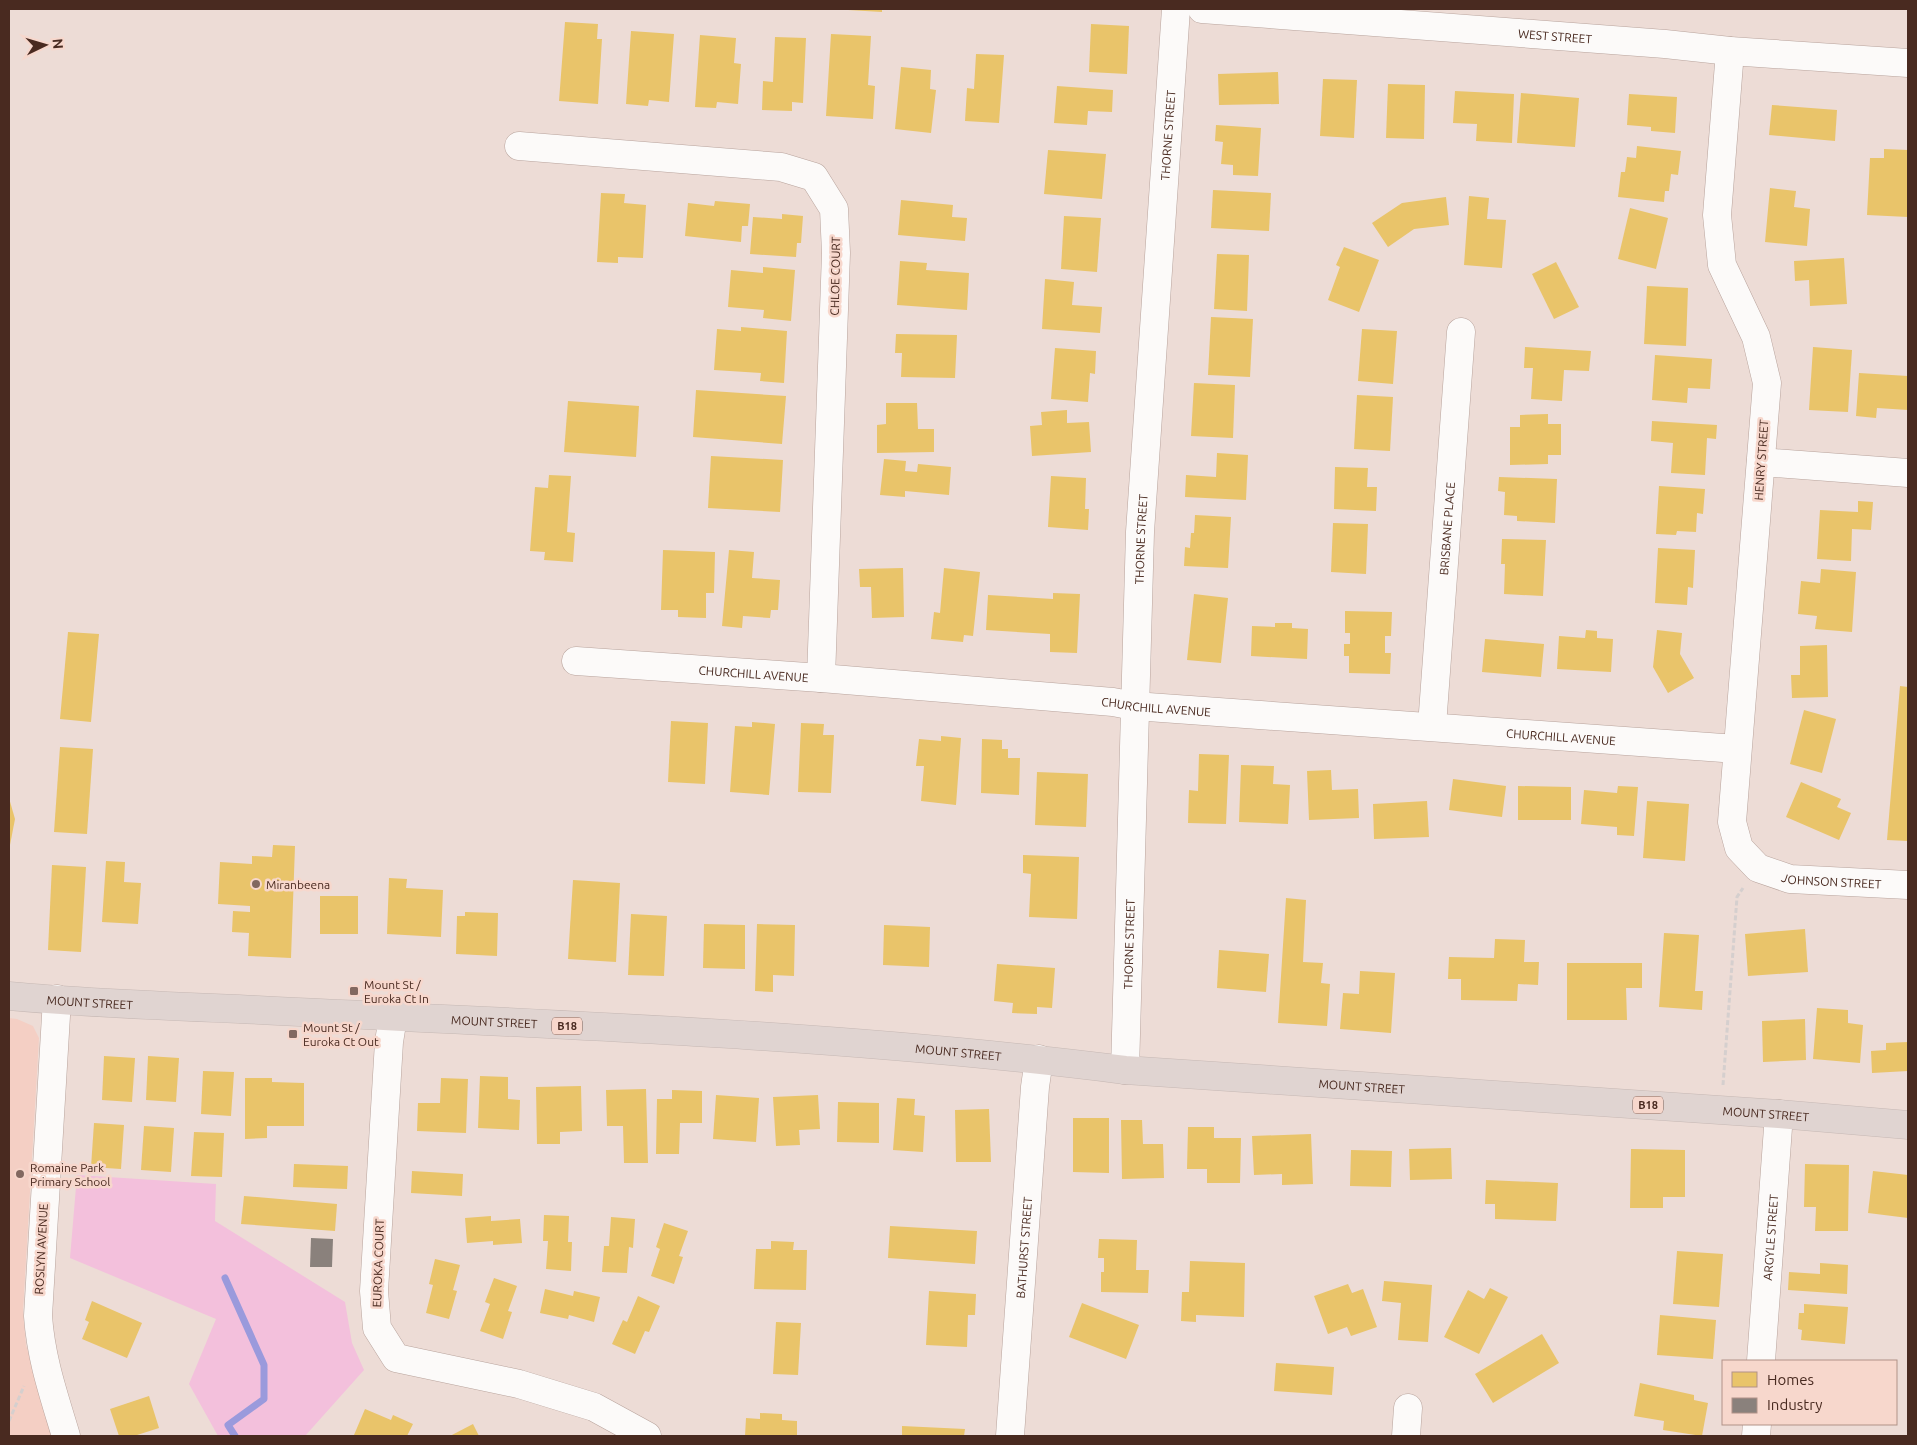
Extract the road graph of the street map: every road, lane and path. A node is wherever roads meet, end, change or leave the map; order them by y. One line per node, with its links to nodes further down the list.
1 (1176, 9): 11 (street, THORNE STREET)
2 (1202, 9): 3 (street, WEST STREET)
3 (1730, 51): 4 (street, WEST STREET); 7 (street, HENRY STREET)
4 (1908, 63)
5 (519, 146): 10 (street, CHLOE COURT)
6 (1461, 332): 12 (street, BRISBANE PLACE)
7 (1761, 462): 8 (street); 13 (street, HENRY STREET)
8 (1908, 473)
9 (576, 661): 10 (street, CHURCHILL AVENUE)
10 (821, 678): 11 (street, CHURCHILL AVENUE)
11 (1134, 706): 12 (street, CHURCHILL AVENUE); 20 (street, THORNE STREET)
12 (1432, 726): 13 (street, CHURCHILL AVENUE)
13 (1737, 749): 14 (street, HENRY STREET)
14 (1758, 868): 15 (street, JOHNSON STREET); 21 (path)
15 (1908, 885)
16 (9, 996): 17 (highway, MOUNT STREET / B18)
17 (57, 999): 18 (highway, MOUNT STREET / B18); 26 (street, ROSLYN AVENUE)
18 (393, 1017): 19 (highway, MOUNT STREET / B18); 27 (street, EUROKA COURT)
19 (1039, 1059): 20 (highway, MOUNT STREET / B18); 28 (street, BATHURST STREET)
20 (1125, 1070): 21 (highway, MOUNT STREET / B18)
21 (1722, 1110): 22 (highway, MOUNT STREET / B18)
22 (1779, 1114): 23 (highway, MOUNT STREET / B18); 24 (street, ARGYLE STREET)
23 (1908, 1125)
24 (1761, 1360)
25 (1408, 1408): 29 (street)
26 (66, 1436)
27 (648, 1436)
28 (1010, 1436)
29 (1406, 1436)

